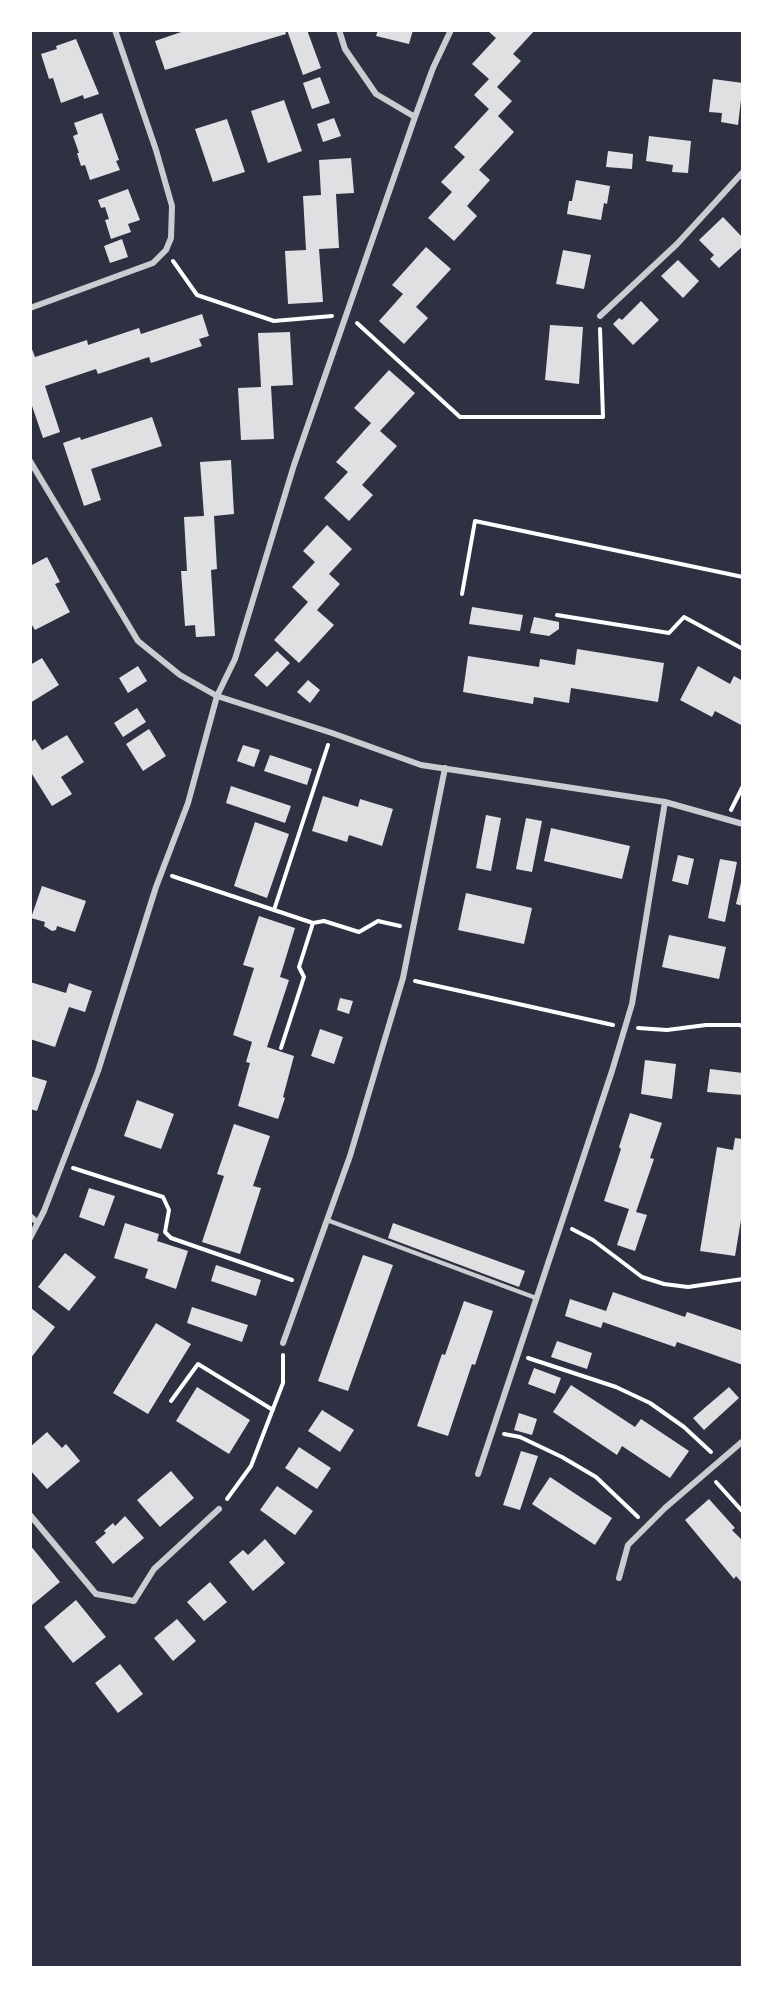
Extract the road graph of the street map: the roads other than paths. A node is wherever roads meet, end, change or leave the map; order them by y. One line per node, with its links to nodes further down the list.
1 (115, 30): 6 (street)
2 (339, 30): 4 (street)
3 (451, 30): 4 (street)
4 (415, 117): 9 (street)
5 (743, 172): 7 (street)
6 (30, 308)
7 (600, 316)
8 (30, 461): 9 (street)
9 (217, 696): 10 (street); 15 (street)
10 (445, 768): 11 (street); 14 (street)
11 (665, 802): 12 (street); 17 (street)
12 (743, 824)
13 (30, 1216): 15 (street)
14 (327, 1220): 17 (lane); 18 (street)
15 (38, 1223): 16 (street)
16 (30, 1238)
17 (536, 1298): 20 (street)
18 (282, 1343)
19 (743, 1441): 23 (street)
20 (478, 1474)
21 (219, 1509): 22 (street)
22 (30, 1515)
23 (619, 1578)

